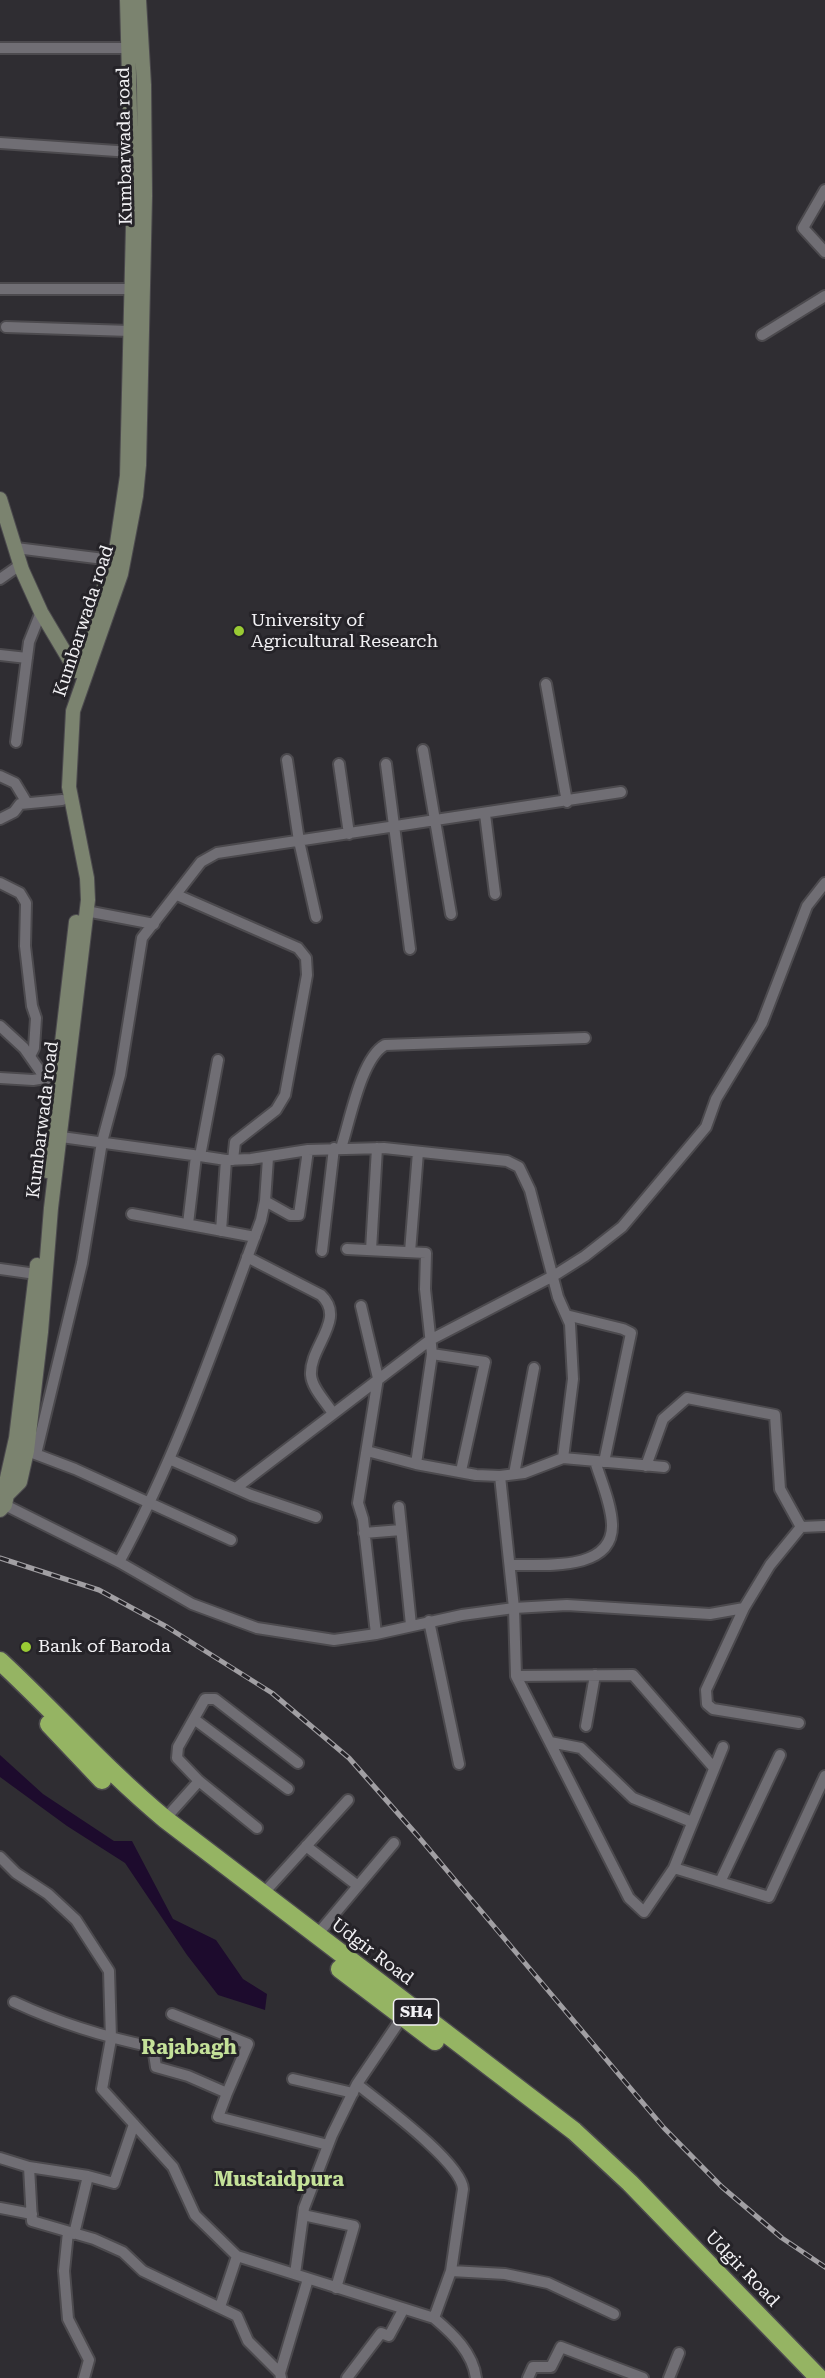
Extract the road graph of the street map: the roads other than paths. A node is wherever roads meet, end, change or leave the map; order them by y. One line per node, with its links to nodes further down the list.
1 (127, 0): 4 (street, Kumbarwada road)
2 (139, 0): 46 (street, Kumbarwada road)
3 (0, 48): 4 (street)
4 (130, 48): 6 (street, Kumbarwada road)
5 (0, 143): 6 (street)
6 (131, 152): 10 (street, Kumbarwada road)
7 (824, 192): 8 (street)
8 (825, 252)
9 (0, 289): 10 (street)
10 (131, 289): 13 (street, Kumbarwada road)
11 (825, 296): 14 (street)
12 (6, 327): 13 (street)
13 (130, 331): 18 (street, Kumbarwada road)
14 (762, 335)
15 (0, 499): 16 (street)
16 (5, 529): 17 (street)
17 (16, 548): 18 (street); 19 (street)
18 (112, 560): 24 (street, Kumbarwada road)
19 (20, 566): 20 (street); 21 (street)
20 (0, 579)
21 (41, 612): 23 (street); 24 (street)
22 (0, 655): 23 (street)
23 (27, 658): 26 (street)
24 (76, 671): 33 (street, Kumbarwada road)
25 (546, 684): 34 (street)
26 (16, 742)
27 (423, 750): 38 (street)
28 (287, 760): 41 (street)
29 (339, 764): 40 (street)
30 (386, 764): 39 (street)
31 (0, 776): 35 (street)
32 (621, 792): 34 (street)
33 (63, 801): 35 (street); 56 (street, Kumbarwada road)
34 (567, 801): 36 (street)
35 (27, 803): 37 (street)
36 (485, 814): 38 (street); 44 (street)
37 (0, 819)
38 (436, 821): 39 (street); 47 (street)
39 (392, 827): 40 (street); 50 (street)
40 (349, 834): 41 (street)
41 (300, 841): 45 (street); 48 (street)
42 (0, 883): 53 (street)
43 (825, 883): 78 (street)
44 (495, 894)
45 (177, 895): 49 (street); 65 (street)
46 (86, 911): 49 (street); 57 (street, Kumbarwada road)
47 (450, 914)
48 (316, 917)
49 (154, 924): 58 (street)
50 (410, 949)
51 (0, 1026): 53 (street)
52 (585, 1038): 59 (street)
53 (30, 1056): 56 (street)
54 (218, 1060): 63 (street)
55 (0, 1078): 56 (street)
56 (50, 1079): 57 (street, Kumbarwada road)
57 (56, 1137): 58 (street); 77 (street, Kumbarwada road); 87 (street, Kumbarwada road)
58 (102, 1142): 63 (street); 87 (street)
59 (337, 1148): 60 (street); 61 (street); 73 (street)
60 (377, 1148): 62 (street); 72 (street)
61 (308, 1150): 64 (street); 66 (street)
62 (418, 1152): 74 (street); 78 (street)
63 (198, 1156): 65 (street); 68 (street)
64 (268, 1158): 65 (street); 66 (street)
65 (229, 1160): 69 (street)
66 (265, 1201): 70 (street)
67 (132, 1214): 68 (street)
68 (188, 1224): 69 (street)
69 (221, 1231): 70 (street)
70 (255, 1237): 75 (street)
71 (346, 1249): 72 (street)
72 (371, 1250): 74 (street)
73 (322, 1251)
74 (410, 1252): 81 (street)
75 (247, 1257): 85 (street); 89 (street)
76 (0, 1269): 77 (street)
77 (36, 1274): 98 (street, Kumbarwada road)
78 (555, 1275): 80 (street); 81 (street)
79 (361, 1306): 84 (street)
80 (566, 1315): 88 (street); 90 (street)
81 (430, 1340): 82 (street); 84 (street)
82 (432, 1354): 91 (street); 94 (street)
83 (534, 1368): 95 (street)
84 (378, 1378): 85 (street); 86 (street)
85 (332, 1412): 97 (street)
86 (367, 1451): 91 (street); 105 (street)
87 (31, 1452): 98 (street, Kumbarwada road); 99 (street)
88 (563, 1458): 90 (street); 95 (street)
89 (169, 1459): 97 (street); 99 (street)
90 (600, 1462): 92 (street); 108 (street)
91 (416, 1464): 94 (street)
92 (646, 1466): 93 (street); 103 (street)
93 (664, 1467)
94 (461, 1471): 96 (street)
95 (514, 1474): 96 (street)
96 (500, 1476): 108 (street)
97 (236, 1488): 101 (street)
98 (4, 1503): 107 (street)
99 (152, 1503): 106 (street); 107 (street)
100 (399, 1507): 104 (street)
101 (316, 1516)
102 (825, 1526): 103 (street)
103 (801, 1527): 110 (street)
104 (401, 1530): 105 (street); 112 (street)
105 (364, 1533): 113 (street)
106 (231, 1540)
107 (120, 1562): 113 (street)
108 (510, 1565): 109 (street)
109 (514, 1608): 110 (street); 111 (street); 115 (street)
110 (744, 1608): 119 (street)
111 (429, 1621): 112 (street); 125 (street)
112 (411, 1624): 113 (street)
113 (376, 1634)
114 (0, 1661): 131 (highway, Udgir Road / SH4)
115 (516, 1676): 116 (street); 121 (street)
116 (596, 1676): 120 (street); 126 (street)
117 (0, 1677): 143 (highway, Udgir Road / SH4)
118 (194, 1719): 124 (street); 128 (street); 129 (street)
119 (799, 1723)
120 (586, 1726)
121 (550, 1742): 132 (street); 137 (street)
122 (723, 1747): 126 (street)
123 (780, 1755): 138 (street)
124 (298, 1763)
125 (459, 1764)
126 (714, 1768): 132 (street)
127 (825, 1776): 138 (street)
128 (199, 1781): 131 (street); 133 (street)
129 (288, 1789)
130 (348, 1800): 135 (street)
131 (165, 1819): 140 (highway, Udgir Road / SH4)
132 (692, 1822): 137 (street)
133 (257, 1828)
134 (394, 1843): 139 (street)
135 (306, 1846): 139 (street); 140 (street)
136 (0, 1857): 145 (street)
137 (674, 1868): 138 (street)
138 (720, 1882)
139 (358, 1886): 141 (street)
140 (262, 1895): 141 (highway, Udgir Road / SH4)
141 (316, 1936): 143 (highway, Udgir Road / SH4)
142 (14, 2002): 145 (street)
143 (406, 2012): 147 (street); 175 (highway, Udgir Road / SH4); 176 (highway, Udgir Road / SH4)
144 (172, 2014): 148 (street)
145 (111, 2039): 148 (street); 149 (street)
146 (293, 2079): 147 (street)
147 (355, 2089): 150 (street); 159 (street)
148 (227, 2093): 150 (street)
149 (134, 2124): 153 (street); 158 (street)
150 (328, 2145): 156 (street)
151 (0, 2158): 152 (street)
152 (29, 2167): 153 (street); 155 (street)
153 (87, 2176): 157 (street)
154 (0, 2208): 155 (street)
155 (32, 2214): 157 (street)
156 (303, 2215): 160 (street); 162 (street)
157 (71, 2233): 163 (street); 169 (street)
158 (237, 2256): 160 (street); 163 (street)
159 (451, 2271): 165 (street); 166 (street)
160 (295, 2274): 161 (street)
161 (308, 2279): 162 (street); 168 (street)
162 (336, 2288): 164 (street)
163 (220, 2307): 168 (street)
164 (403, 2310): 166 (street); 170 (street)
165 (614, 2313)
166 (434, 2319): 171 (street)
167 (679, 2353): 174 (street)
168 (280, 2376)
169 (84, 2378)
170 (347, 2378)
171 (476, 2378)
172 (528, 2378): 173 (street)
173 (643, 2378)
174 (669, 2378)
175 (802, 2378)
176 (819, 2378)

